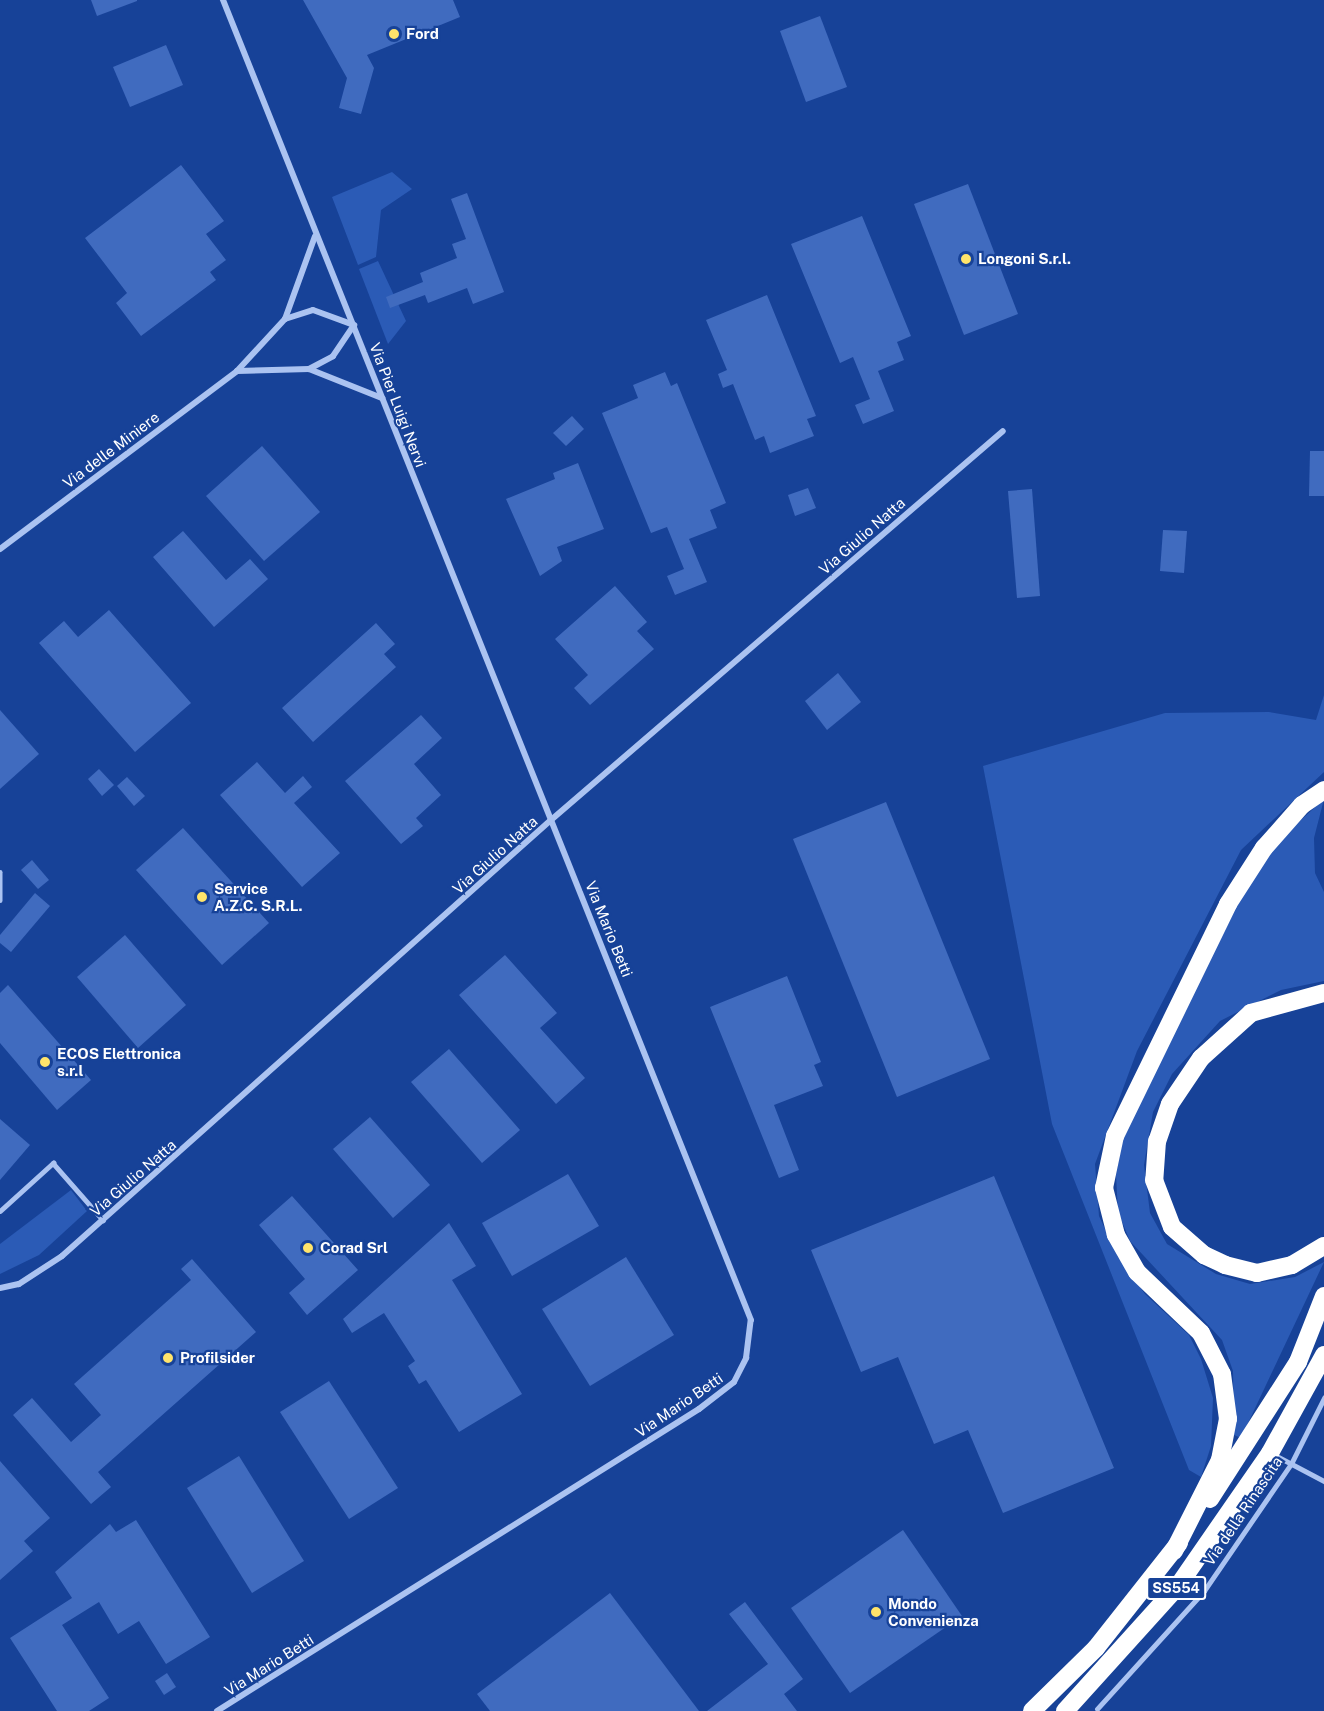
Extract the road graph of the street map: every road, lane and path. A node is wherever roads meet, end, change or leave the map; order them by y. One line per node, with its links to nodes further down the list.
1 (223, 0): 2 (street, Via Pier Luigi Nervi)
2 (315, 235): 3 (street, Via delle Miniere); 4 (street, Via Pier Luigi Nervi)
3 (285, 319): 4 (street); 6 (street, Via delle Miniere)
4 (354, 325): 5 (street); 7 (street, Via Pier Luigi Nervi)
5 (309, 369): 6 (street); 7 (street)
6 (237, 371): 9 (street, Via delle Miniere)
7 (382, 398): 11 (street, Via Pier Luigi Nervi)
8 (1003, 431): 11 (street, Via Giulio Natta)
9 (0, 549)
10 (1324, 790): 25 (highway)
11 (552, 820): 16 (street, Via Giulio Natta); 27 (street, Via Mario Betti)
12 (0, 872): 13 (lane)
13 (0, 900)
14 (1324, 993): 17 (highway)
15 (0, 1211): 16 (lane)
16 (103, 1220): 18 (street, Via Giulio Natta)
17 (1324, 1246)
18 (0, 1288)
19 (1324, 1296): 25 (highway, SS554)
20 (1324, 1355): 22 (highway, SS554)
21 (1324, 1398): 23 (lane, Via della Rinascita)
22 (1270, 1453): 23 (lane); 29 (highway, SS554)
23 (1290, 1464): 24 (lane); 26 (lane, Via della Rinascita)
24 (1324, 1480)
25 (1174, 1551): 28 (highway, SS554)
26 (1097, 1709)
27 (217, 1711)
28 (1032, 1711)
29 (1065, 1711)

